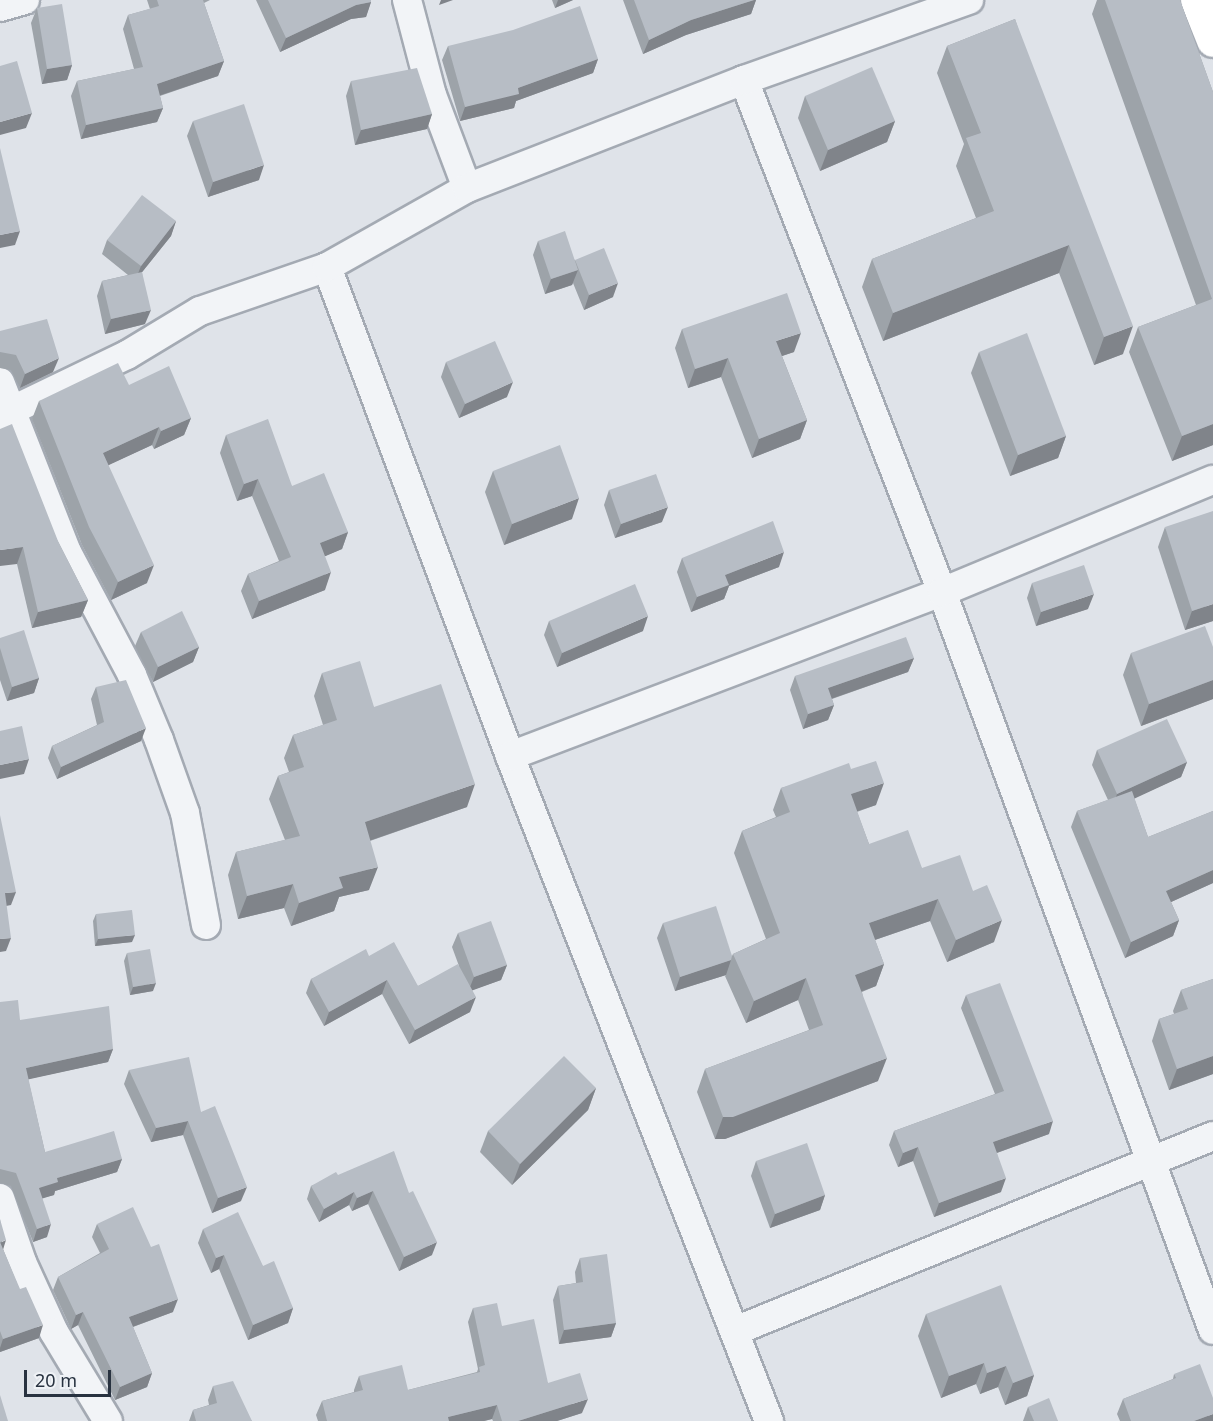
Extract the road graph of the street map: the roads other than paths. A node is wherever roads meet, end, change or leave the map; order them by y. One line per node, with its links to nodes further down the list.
1 (25, 0): 5 (street)
2 (407, 0): 8 (street)
3 (969, 0): 7 (street)
4 (1197, 0): 6 (main road)
5 (0, 8)
6 (1213, 40)
7 (744, 80): 8 (street); 13 (street)
8 (466, 188): 9 (street)
9 (327, 267): 11 (street); 14 (street)
10 (0, 382): 11 (street)
11 (5, 415): 15 (street)
12 (1213, 480): 13 (street)
13 (942, 592): 14 (street); 17 (street)
14 (510, 756): 20 (street)
15 (206, 925)
16 (1213, 1136): 17 (street)
17 (1151, 1160): 19 (street); 20 (street)
18 (0, 1198): 21 (street)
19 (1213, 1330)
20 (735, 1331): 22 (street)
21 (99, 1419)
22 (770, 1421)

